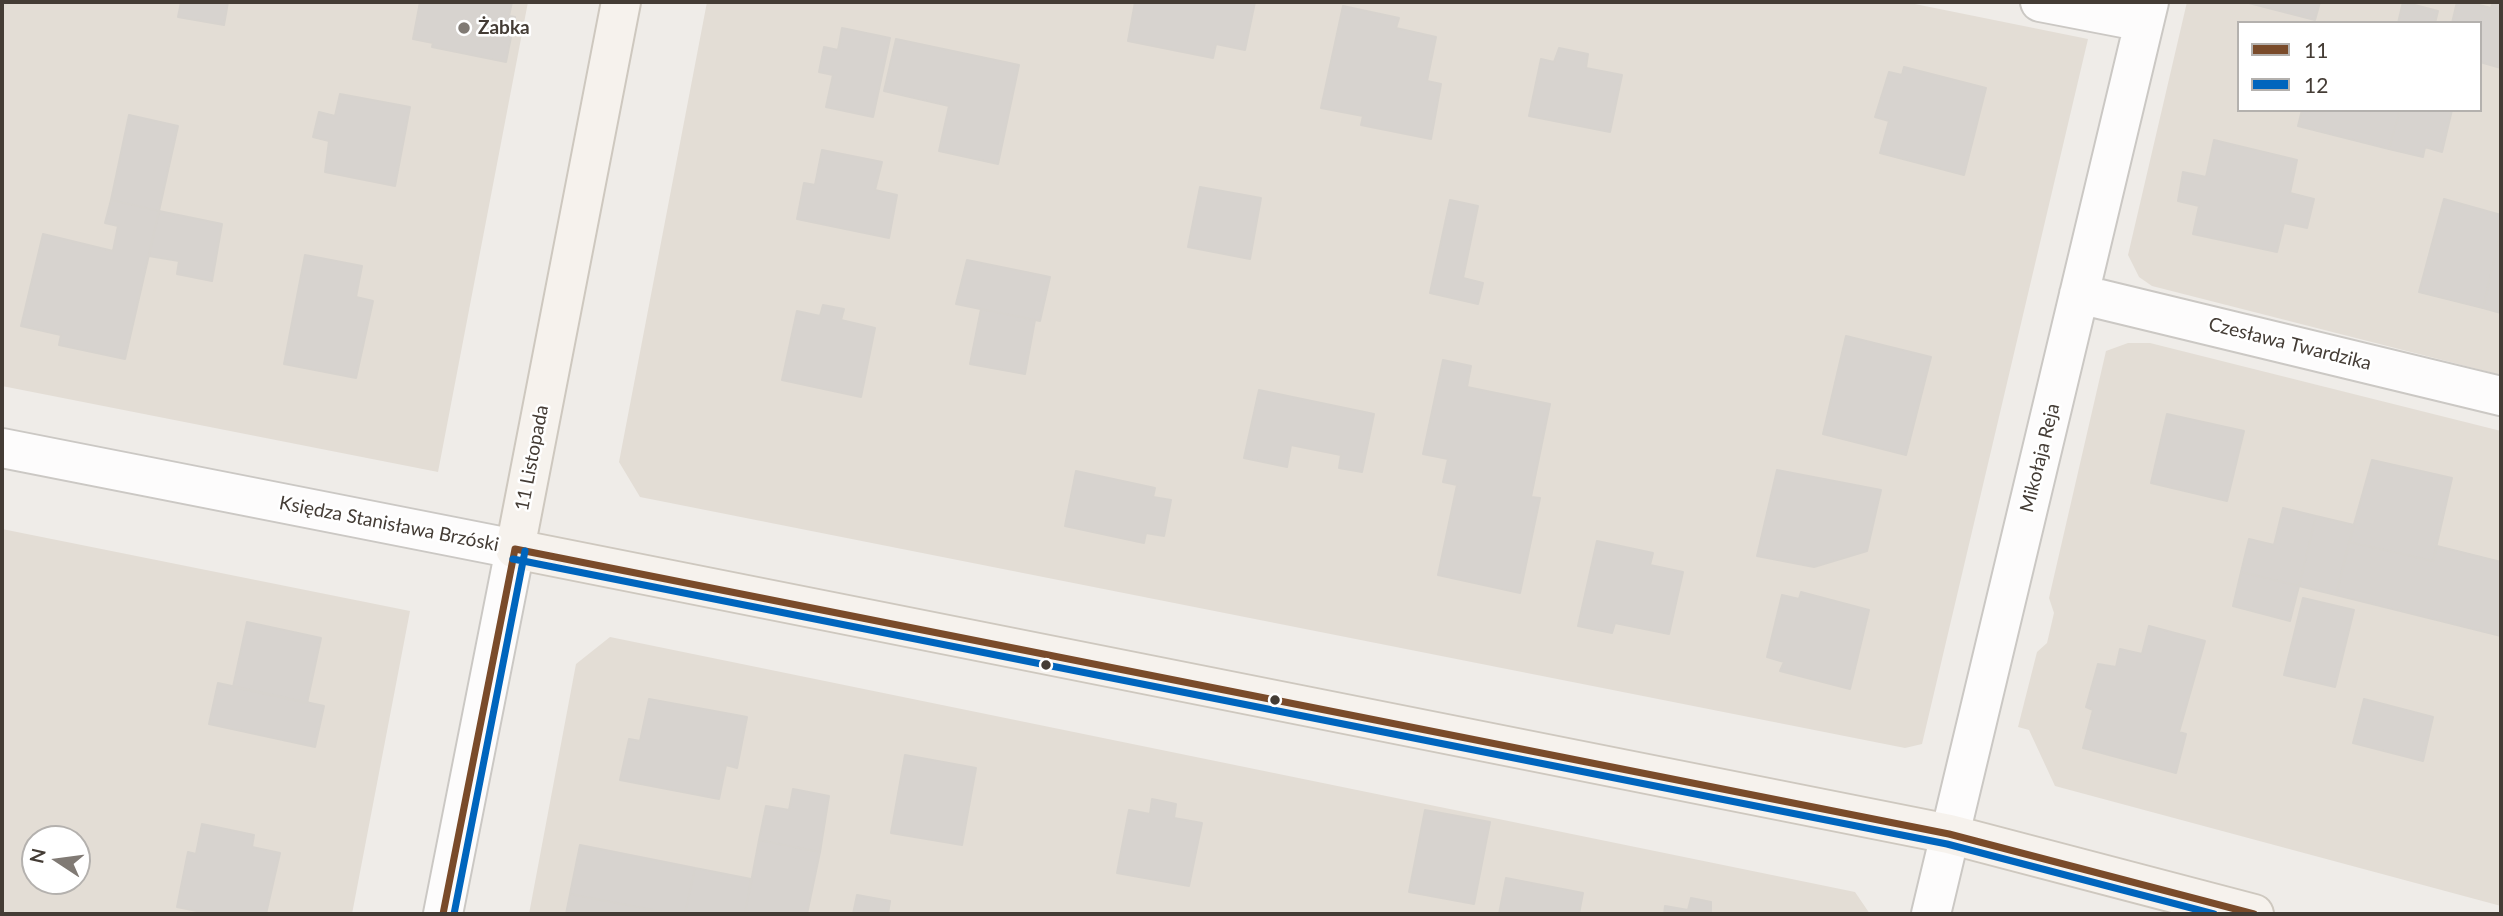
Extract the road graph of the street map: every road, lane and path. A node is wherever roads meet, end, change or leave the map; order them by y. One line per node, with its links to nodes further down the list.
1 (621, 2): 7 (main road, 11 Listopada)
2 (2040, 2): 3 (street)
3 (2146, 12): 4 (street, Mikołaja Reja)
4 (2079, 293): 5 (street, Czesława Twardzika); 8 (street, Mikołaja Reja)
5 (2501, 396)
6 (2, 448): 7 (street, Księdza Stanisława Brzóski)
7 (515, 549): 8 (main road, Księdza Stanisława Brzóski); 9 (street, 11 Listopada)
8 (1949, 834): 10 (street, Mikołaja Reja); 11 (main road, Księdza Stanisława Brzóski)
9 (443, 914)
10 (1931, 914)
11 (2254, 914)

